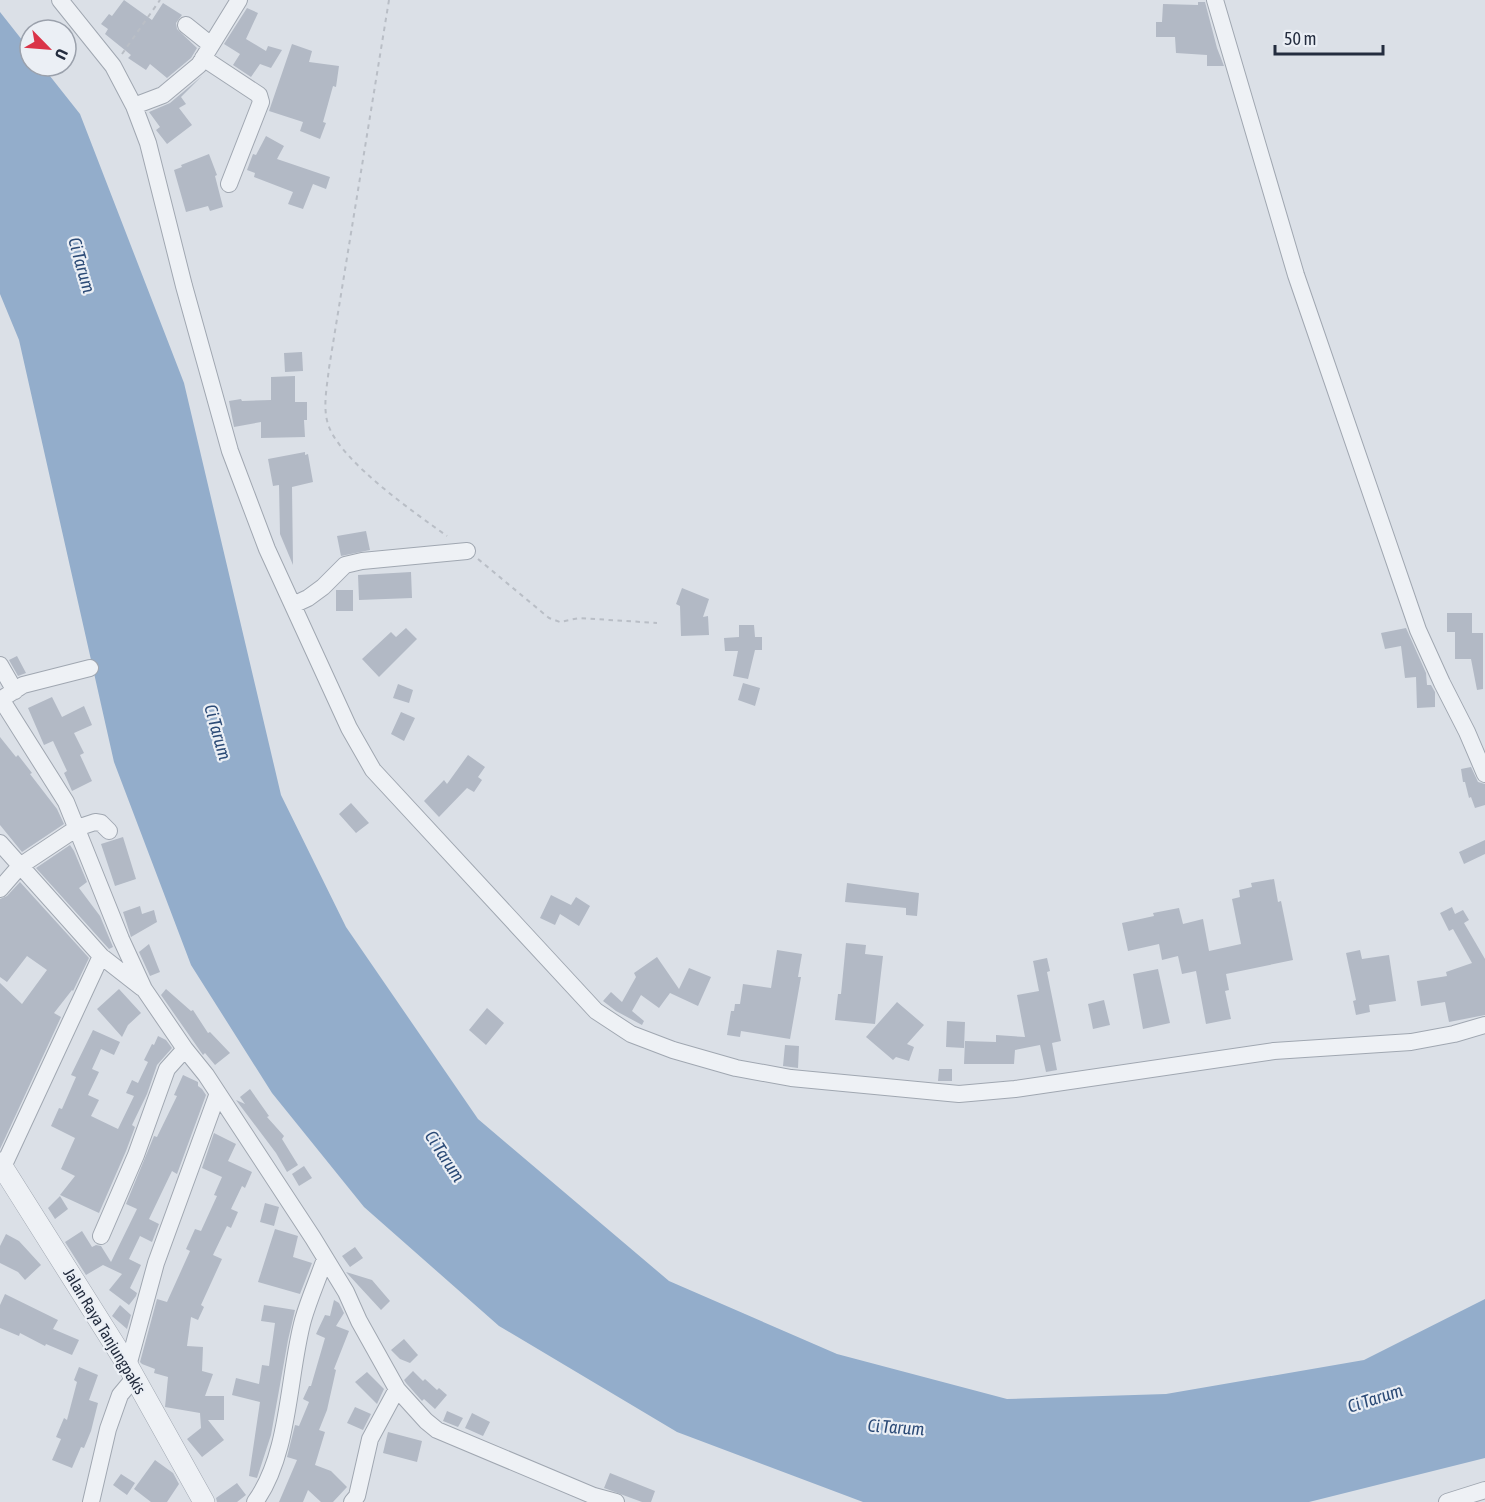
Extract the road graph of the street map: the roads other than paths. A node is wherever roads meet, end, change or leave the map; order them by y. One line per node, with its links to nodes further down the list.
1 (60, 0): 6 (street)
2 (239, 0): 5 (street)
3 (1215, 0): 13 (street)
4 (186, 25): 5 (street)
5 (207, 52): 6 (street); 7 (street)
6 (134, 106): 9 (street)
7 (230, 184)
8 (467, 551): 9 (street)
9 (293, 605): 21 (street)
10 (0, 665): 12 (street)
11 (90, 668): 12 (street)
12 (5, 696): 14 (street)
13 (1482, 769)
14 (77, 828): 15 (street); 17 (street); 20 (street)
15 (109, 831)
16 (0, 843): 17 (street)
17 (20, 866): 18 (street); 19 (street)
18 (0, 889)
19 (101, 956): 20 (street); 24 (street)
20 (144, 989): 22 (street)
21 (1485, 1025)
22 (185, 1049): 23 (street); 25 (street)
23 (218, 1093): 26 (street); 27 (street)
24 (1, 1165): 27 (street, Jalan Raya Tanjungpakis)
25 (101, 1236)
26 (325, 1259): 28 (street); 32 (street)
27 (129, 1380): 30 (street); 31 (street, Jalan Raya Tanjungpakis)
28 (397, 1389): 33 (street); 34 (street)
29 (1485, 1490): 35 (street)
30 (91, 1502)
31 (204, 1502)
32 (255, 1502)
33 (352, 1502)
34 (616, 1502)
35 (1447, 1502)

